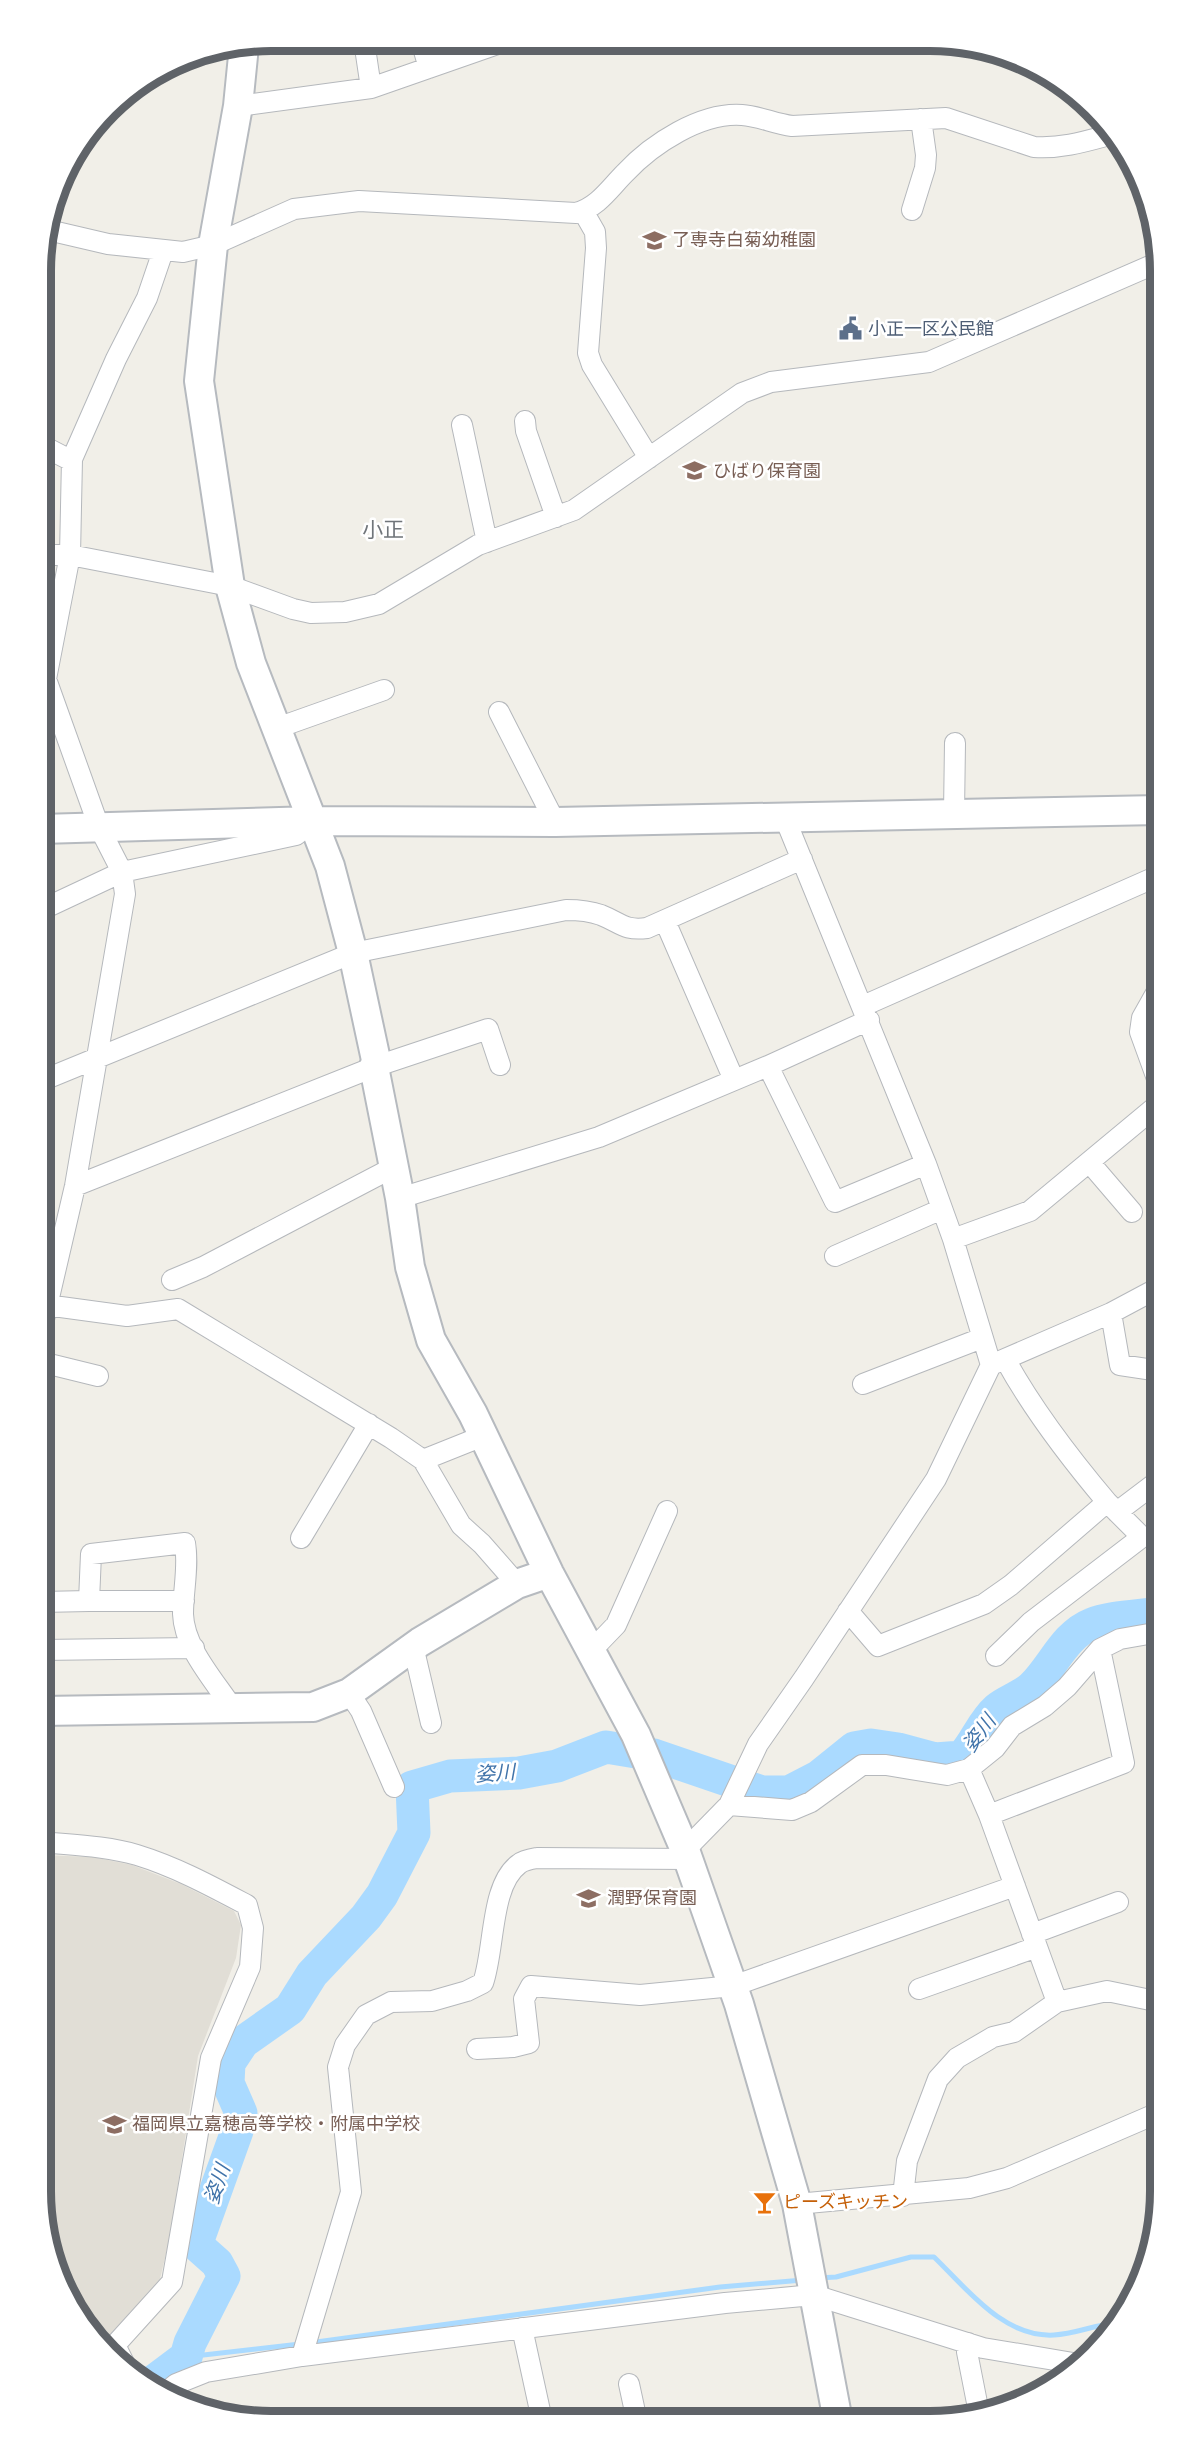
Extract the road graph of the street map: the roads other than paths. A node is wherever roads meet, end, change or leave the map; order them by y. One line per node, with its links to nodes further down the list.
1 (365, 51): 6 (street)
2 (424, 51): 5 (street)
3 (477, 51): 5 (street)
4 (243, 53): 7 (street)
5 (429, 68): 6 (street)
6 (371, 88): 7 (street)
7 (238, 106): 13 (street)
8 (921, 119): 9 (street); 10 (street); 11 (street)
9 (1104, 136)
10 (912, 210)
11 (583, 211): 13 (street); 19 (street)
12 (54, 232): 14 (street)
13 (213, 245): 14 (street); 25 (street)
14 (163, 251): 20 (street)
15 (1150, 266): 19 (street)
16 (525, 421): 21 (street)
17 (462, 425): 22 (street)
18 (51, 450): 20 (street)
19 (649, 458): 21 (street)
20 (72, 460): 24 (street)
21 (556, 517): 22 (street)
22 (487, 542): 25 (street)
23 (51, 555): 24 (street)
24 (70, 555): 25 (street); 26 (street)
25 (230, 586): 30 (street)
26 (51, 646)
27 (384, 690): 30 (street)
28 (51, 698): 37 (street)
29 (499, 712): 36 (street)
30 (277, 728): 35 (street)
31 (955, 743): 33 (street)
32 (1150, 810): 33 (street)
33 (954, 813): 34 (street)
34 (784, 816): 36 (street); 39 (street)
35 (314, 821): 36 (street); 37 (street); 40 (street); 44 (street)
36 (555, 822)
37 (99, 827): 38 (street); 40 (street)
38 (51, 829)
39 (802, 859): 43 (street); 46 (street)
40 (122, 872): 42 (street); 47 (street)
41 (1150, 880): 46 (street)
42 (51, 905)
43 (665, 921): 44 (street); 53 (street)
44 (353, 953): 47 (street); 51 (street)
45 (1150, 1004): 48 (street)
46 (866, 1013): 50 (street); 56 (street)
47 (96, 1060): 52 (street); 58 (street)
48 (1150, 1060)
49 (500, 1065): 51 (street)
50 (768, 1066): 53 (street); 56 (street)
51 (374, 1067): 57 (street); 58 (street)
52 (51, 1078)
53 (734, 1080): 59 (street)
54 (1150, 1112): 55 (street)
55 (1090, 1163): 61 (street); 62 (street)
56 (926, 1164): 60 (street)
57 (394, 1167): 59 (street); 65 (street)
58 (75, 1186): 64 (street)
59 (400, 1198): 76 (street)
60 (942, 1209): 62 (street); 63 (street)
61 (1132, 1212)
62 (953, 1239): 69 (street)
63 (835, 1256)
64 (51, 1275)
65 (172, 1280)
66 (1150, 1292): 68 (street)
67 (51, 1298): 75 (street)
68 (1111, 1313): 70 (street); 72 (street)
69 (982, 1338): 70 (street); 74 (street)
70 (998, 1362): 79 (street); 87 (street)
71 (51, 1364): 73 (street)
72 (1150, 1370)
73 (98, 1376)
74 (863, 1384)
75 (369, 1424): 77 (street); 81 (street)
76 (483, 1436): 77 (street); 82 (street)
77 (423, 1460): 83 (street)
78 (1150, 1486): 79 (street)
79 (1112, 1507): 87 (street); 94 (street)
80 (667, 1512): 93 (street)
81 (301, 1538)
82 (549, 1573): 83 (street); 93 (street)
83 (517, 1584): 89 (street)
84 (89, 1601): 85 (street); 85 (street); 86 (street)
85 (184, 1601): 90 (street)
86 (51, 1602)
87 (849, 1611): 101 (street)
88 (1150, 1634): 91 (street)
89 (414, 1646): 95 (street); 98 (street)
90 (194, 1648): 92 (street); 96 (street)
91 (1100, 1648): 99 (street); 102 (street)
92 (51, 1650)
93 (591, 1651): 104 (street)
94 (996, 1656)
95 (349, 1693): 96 (street); 100 (street)
96 (233, 1709): 97 (street)
97 (51, 1712)
98 (431, 1723)
99 (969, 1769): 101 (street); 102 (street)
100 (394, 1787)
101 (729, 1805): 104 (street)
102 (990, 1815): 105 (street)
103 (51, 1843): 119 (street)
104 (687, 1854): 108 (street); 120 (street)
105 (1015, 1886): 107 (street); 108 (street)
106 (1118, 1902): 107 (street)
107 (1035, 1940): 109 (street); 111 (street)
108 (733, 1986): 112 (street); 115 (street)
109 (919, 1989)
110 (1150, 2000): 111 (street)
111 (1057, 2002): 114 (street)
112 (477, 2049)
113 (1150, 2116): 114 (street)
114 (903, 2196): 115 (street)
115 (797, 2204): 116 (street)
116 (814, 2295): 117 (street); 118 (street); 127 (street)
117 (522, 2328): 120 (street); 125 (street)
118 (968, 2343): 121 (street); 124 (street)
119 (117, 2349)
120 (302, 2356): 123 (street)
121 (1068, 2362)
122 (629, 2384): 126 (street)
123 (172, 2387)
124 (977, 2406)
125 (540, 2411)
126 (635, 2411)
127 (836, 2411)

